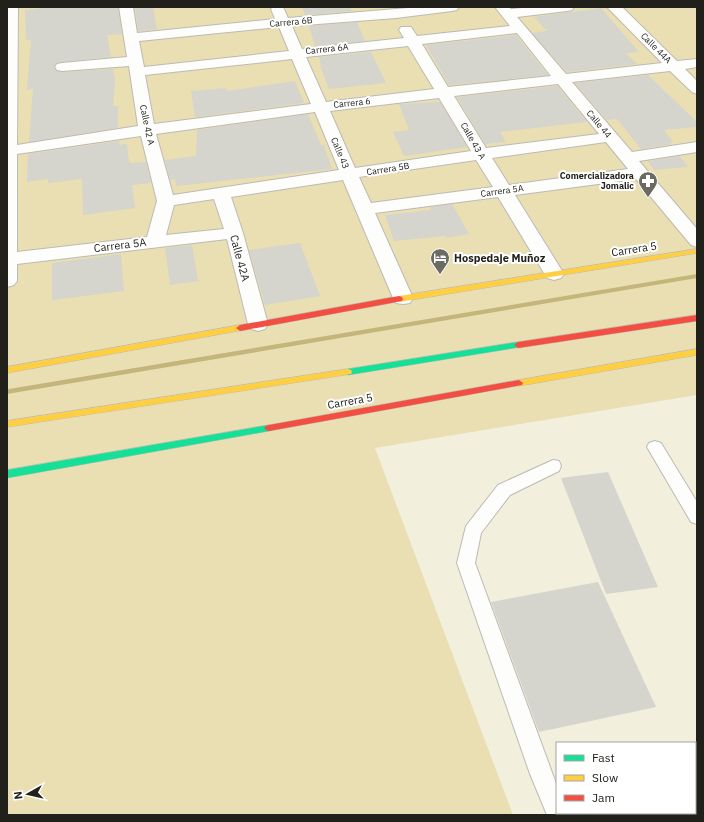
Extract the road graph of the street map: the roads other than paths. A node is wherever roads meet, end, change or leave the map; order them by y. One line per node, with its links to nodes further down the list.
1 (11, 7): 16 (street)
2 (126, 7): 10 (street, Calle 42 A)
3 (452, 7): 6 (street, Carrera 6B)
4 (567, 7): 7 (street)
5 (614, 7): 15 (street, Calle 44A)
6 (394, 10): 8 (street, Carrera 6B); 11 (street, Calle 43 A)
7 (504, 10): 9 (street, Calle 44)
8 (281, 14): 10 (street, Carrera 6B); 12 (street, Calle 43)
9 (519, 29): 11 (street, Carrera 6A); 18 (street, Calle 44)
10 (131, 38): 14 (street, Calle 42 A)
11 (412, 40): 12 (street, Carrera 6A); 20 (street, Calle 43 A)
12 (297, 52): 14 (street, Carrera 6A); 21 (street, Calle 43)
13 (697, 63): 15 (street, Carrera 6)
14 (135, 66): 17 (street, Carrera 6A); 22 (street, Calle 42 A)
15 (674, 66): 18 (street, Carrera 6); 19 (street, Calle 44A)
16 (9, 67): 25 (street)
17 (62, 67)
18 (561, 79): 20 (street, Carrera 6); 23 (street, Calle 44)
19 (697, 89)
20 (445, 93): 21 (street, Carrera 6); 26 (street, Calle 43 A)
21 (320, 107): 22 (street, Carrera 6); 29 (street, Calle 43)
22 (147, 130): 25 (street, Carrera 6); 32 (street, Calle 42 A)
23 (610, 137): 26 (street, Carrera 5B); 27 (street, Calle 44)
24 (697, 147): 27 (street)
25 (8, 151): 38 (street)
26 (480, 154): 29 (street, Carrera 5B); 30 (street, Calle 43 A)
27 (628, 158): 28 (street, Calle 44)
28 (640, 173): 30 (street, Carrera 5A); 36 (street, Calle 44)
29 (350, 175): 31 (street, Carrera 5B); 33 (street, Calle 43)
30 (502, 191): 33 (street, Carrera 5A); 39 (street, Calle 43 A)
31 (221, 194): 32 (street, Carrera 5B); 34 (street, Calle 42A)
32 (166, 201): 35 (street)
33 (364, 209): 41 (street, Calle 43)
34 (234, 233): 35 (street, Carrera 5A); 43 (street, Calle 42A)
35 (155, 241): 38 (street, Carrera 5A)
36 (697, 241)
37 (697, 251): 39 (main road, Carrera 5)
38 (7, 259): 40 (street)
39 (554, 274): 41 (main road, Carrera 5)
40 (7, 281)
41 (403, 298): 43 (main road, Carrera 5)
42 (697, 318): 46 (main road)
43 (258, 324): 45 (main road, Carrera 5)
44 (697, 352): 49 (main road, Carrera 5)
45 (7, 370)
46 (7, 424)
47 (655, 447): 50 (lane)
48 (553, 466): 52 (lane)
49 (7, 474)
50 (692, 499): 51 (lane)
51 (697, 517)
52 (556, 812)

